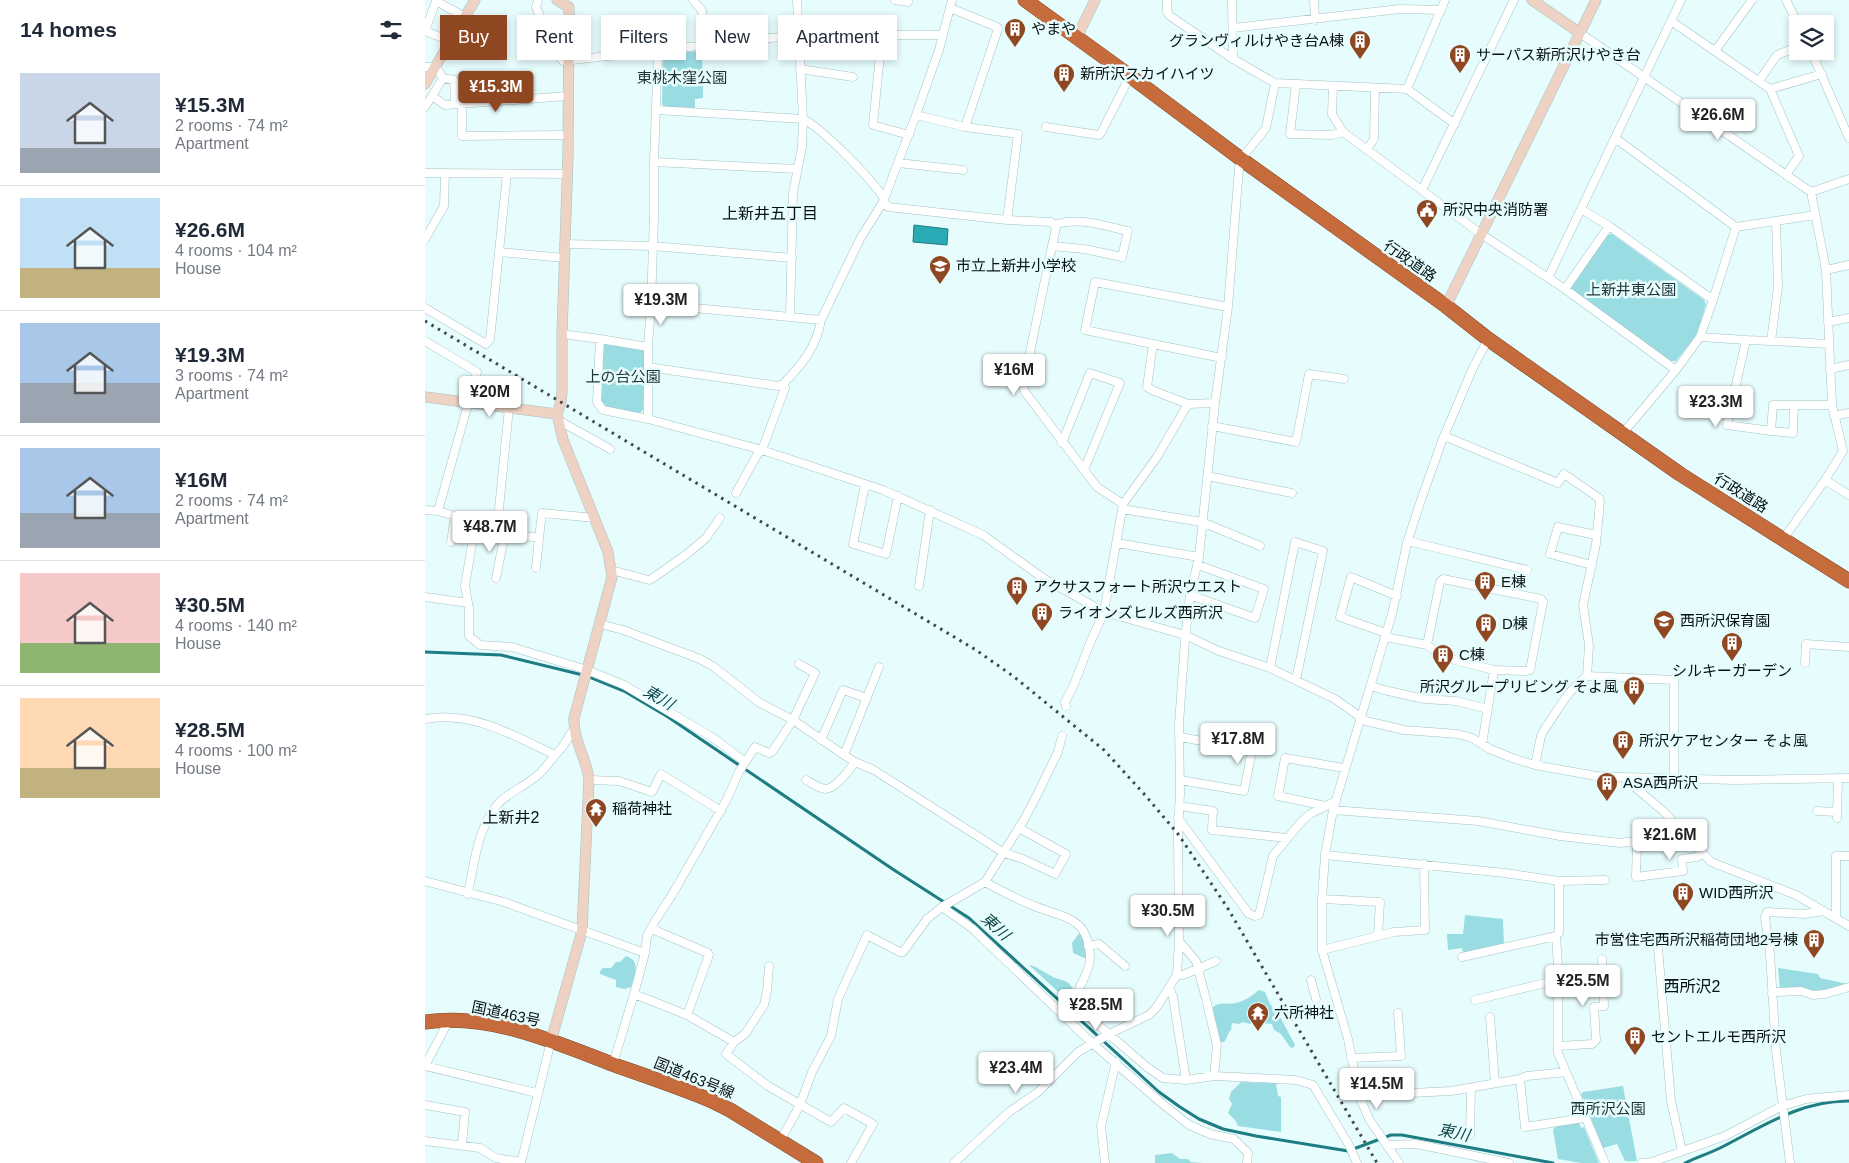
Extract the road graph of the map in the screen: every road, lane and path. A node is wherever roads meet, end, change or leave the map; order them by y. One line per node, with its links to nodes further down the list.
1 (475, 0): 24 (street)
2 (538, 0): 43 (street)
3 (557, 0): 20 (street)
4 (693, 0): 25 (street)
5 (797, 0): 26 (street)
6 (895, 0): 19 (street)
7 (1025, 0): 34 (highway, 行政道路)
8 (1095, 0): 34 (street)
9 (1167, 0): 39 (street)
10 (1233, 0): 30 (street)
11 (1314, 0): 28 (street)
12 (1445, 0): 22 (street)
13 (1514, 0): 66 (street)
14 (1532, 0): 31 (street)
15 (1595, 0): 31 (street)
16 (1681, 0): 29 (street)
17 (1752, 0): 36 (street)
18 (1786, 0): 27 (street)
19 (908, 2)
20 (569, 3): 43 (street)
21 (951, 4): 32 (street); 67 (street)
22 (1441, 10): 28 (street); 57 (street)
23 (461, 15): 33 (street)
24 (466, 15)
25 (702, 15)
26 (797, 15)
27 (1794, 15)
28 (1315, 20): 30 (street)
29 (1671, 21): 36 (street); 48 (street)
30 (1233, 28): 39 (street)
31 (1580, 33): 48 (street); 96 (street)
32 (942, 35): 64 (street); 71 (street)
33 (440, 36)
34 (1077, 37): 47 (highway, 行政道路)
35 (1789, 50): 51 (street)
36 (1715, 51): 51 (street)
37 (440, 54): 44 (street)
38 (601, 57): 43 (street)
39 (1233, 58): 52 (street)
40 (658, 60): 63 (street)
41 (799, 60): 45 (street)
42 (1815, 60): 46 (street)
43 (568, 61): 60 (street)
44 (430, 67): 50 (street); 53 (street)
45 (800, 69): 49 (street); 65 (street)
46 (1821, 74): 58 (street); 73 (street)
47 (1130, 76): 68 (street); 75 (highway, 行政道路)
48 (1644, 76): 72 (street); 84 (street)
49 (853, 77)
50 (443, 78): 59 (street); 61 (street)
51 (1759, 81): 58 (street)
52 (1275, 83): 54 (street); 75 (street)
53 (425, 84)
54 (1296, 84): 55 (street); 69 (street)
55 (1333, 86): 56 (street); 69 (street)
56 (1375, 88): 57 (street); 74 (street)
57 (1407, 89): 66 (street)
58 (1770, 90): 84 (street)
59 (432, 96): 61 (street); 62 (street)
60 (568, 96): 61 (street); 70 (street)
61 (459, 104): 70 (street)
62 (425, 107)
63 (656, 110): 65 (street); 76 (street)
64 (917, 115): 67 (street); 71 (street)
65 (803, 119): 78 (street); 88 (street)
66 (1455, 124): 86 (street)
67 (965, 127): 91 (street)
68 (1046, 127)
69 (1343, 132): 74 (street)
70 (568, 135): 83 (street)
71 (909, 135): 77 (street)
72 (1615, 138): 89 (street); 95 (street)
73 (1849, 138)
74 (1367, 149): 86 (street)
75 (1241, 159): 110 (highway, 行政道路); 111 (street)
76 (654, 162): 78 (street); 99 (street)
77 (898, 163): 79 (street); 88 (street)
78 (797, 169): 103 (street)
79 (963, 170)
80 (425, 173): 81 (street)
81 (445, 173): 82 (street); 97 (street)
82 (507, 174): 83 (street); 101 (street)
83 (567, 174): 98 (street)
84 (1786, 175): 87 (street)
85 (1849, 179): 87 (street)
86 (1421, 190): 96 (street)
87 (1811, 192): 90 (street)
88 (883, 202): 91 (street); 115 (street)
89 (1581, 209): 94 (street); 106 (street)
90 (1815, 215): 92 (street); 105 (street)
91 (1007, 220): 93 (street)
92 (1776, 221): 95 (street); 123 (street)
93 (1054, 225): 100 (street); 100 (street)
94 (1609, 226): 107 (street); 108 (street)
95 (1736, 227): 108 (street)
96 (1481, 234): 106 (street); 110 (street)
97 (425, 239)
98 (564, 244): 99 (street); 102 (street)
99 (653, 246): 103 (street); 109 (street)
100 (1052, 246): 149 (street)
101 (499, 252): 102 (street); 112 (street)
102 (564, 258): 117 (street)
103 (792, 258): 113 (street)
104 (1849, 265): 105 (street)
105 (1826, 270): 116 (street)
106 (1548, 278): 107 (street)
107 (1565, 289): 131 (street)
108 (1713, 300): 118 (street)
109 (651, 304): 113 (street); 126 (street)
110 (1446, 306): 120 (highway, 行政道路)
111 (1228, 307): 124 (street); 127 (street)
112 (425, 308)
113 (790, 317): 115 (street)
114 (1849, 318): 116 (street)
115 (821, 320): 133 (street)
116 (1828, 322): 125 (street)
117 (562, 334): 119 (street); 143 (street)
118 (1700, 337): 121 (street); 131 (street)
119 (599, 339): 126 (street); 144 (street)
120 (1488, 339): 147 (highway, 行政道路); 148 (street)
121 (1746, 340): 123 (street); 146 (street)
122 (425, 341): 135 (street)
123 (1771, 341): 125 (street)
124 (1153, 344): 127 (street); 137 (street)
125 (1829, 344): 130 (street)
126 (648, 347): 129 (street)
127 (1222, 358): 136 (street)
128 (1849, 365): 130 (street)
129 (648, 367): 133 (street); 144 (street)
130 (1830, 369): 139 (street)
131 (1676, 370): 147 (street)
132 (1344, 380): 145 (street)
133 (783, 384): 151 (street)
134 (425, 397): 135 (street)
135 (468, 402): 140 (street); 163 (street)
136 (1215, 403): 137 (street); 145 (street)
137 (1187, 404): 160 (street)
138 (1794, 405): 139 (street); 146 (street); 146 (street)
139 (1832, 405): 142 (street)
140 (509, 408): 143 (street); 167 (street)
141 (1849, 413): 142 (street)
142 (1835, 416): 154 (street)
143 (558, 417): 150 (street); 164 (street)
144 (648, 419): 151 (street)
145 (1212, 426): 153 (street)
146 (1771, 431)
147 (1623, 433): 170 (highway, 行政道路)
148 (1444, 436): 168 (street); 171 (street)
149 (1062, 443): 152 (street); 152 (street)
150 (610, 449)
151 (762, 450): 155 (street); 156 (street)
152 (1084, 470): 160 (street)
153 (1207, 476): 157 (street); 166 (street)
154 (1825, 480): 158 (street); 170 (street)
155 (865, 485): 159 (street); 159 (street)
156 (736, 493)
157 (1292, 493)
158 (1849, 495)
159 (897, 496): 162 (street)
160 (1123, 507): 166 (street); 173 (street)
161 (425, 510): 163 (street)
162 (930, 510): 182 (street); 187 (street)
163 (438, 511): 172 (street)
164 (595, 518): 169 (street); 178 (street)
165 (720, 518): 178 (street)
166 (1202, 522): 174 (street); 175 (street)
167 (505, 531): 169 (street); 180 (street); 186 (street)
168 (1596, 535): 176 (street); 176 (street)
169 (539, 538): 177 (street)
170 (1784, 538): 181 (highway)
171 (1408, 541): 179 (street); 184 (street)
172 (451, 542)
173 (1117, 543): 175 (street); 187 (street)
174 (1261, 546)
175 (1198, 561): 183 (street); 183 (street)
176 (1592, 565): 199 (street)
177 (536, 568)
178 (611, 570): 188 (street)
179 (1527, 570)
180 (496, 578)
181 (1849, 581)
182 (919, 586)
183 (1190, 595): 189 (street)
184 (1397, 596): 190 (street); 190 (street)
185 (425, 597): 186 (street)
186 (468, 603): 198 (street)
187 (1104, 612): 189 (street); 203 (street)
188 (600, 624): 198 (street); 207 (street)
189 (1185, 635): 196 (street); 210 (street)
190 (1386, 635): 191 (street); 201 (street)
191 (1427, 645): 197 (street); 197 (street)
192 (1849, 648): 193 (street)
193 (1805, 663)
194 (799, 664): 207 (street)
195 (879, 667): 202 (street)
196 (1270, 668): 200 (street); 200 (street)
197 (1494, 670): 204 (street)
198 (586, 673): 208 (street); 215 (street)
199 (1587, 676): 217 (street); 220 (street)
200 (1296, 680): 205 (street)
201 (1371, 686): 204 (street); 205 (street)
202 (867, 698): 211 (street); 214 (street)
203 (1066, 706)
204 (1488, 709): 212 (street)
205 (1360, 717): 212 (street); 218 (street)
206 (425, 718): 213 (street)
207 (793, 720): 211 (street); 215 (street)
208 (574, 729): 213 (street); 223 (street)
209 (1062, 736): 231 (street)
210 (1180, 737): 225 (street); 225 (street)
211 (821, 740): 214 (street)
212 (1482, 744): 217 (street)
213 (555, 755): 244 (street)
214 (844, 755): 216 (street)
215 (745, 762): 228 (street)
216 (855, 762): 224 (street); 236 (street)
217 (1535, 765): 219 (street)
218 (1345, 768): 227 (street); 227 (street)
219 (1623, 777): 220 (street); 232 (street)
220 (1674, 778): 221 (street)
221 (1838, 778): 222 (street); 229 (street)
222 (1849, 778)
223 (589, 780): 228 (street); 251 (street)
224 (806, 780)
225 (1180, 780): 226 (street)
226 (1179, 806): 230 (street); 233 (street)
227 (1330, 808): 233 (street); 234 (street); 237 (street)
228 (721, 811): 250 (street)
229 (1817, 812)
230 (1178, 818): 233 (street); 255 (street)
231 (1019, 828): 236 (street); 236 (street)
232 (1685, 834): 234 (street); 235 (street)
233 (1287, 838)
234 (1637, 842): 235 (street)
235 (1703, 853): 247 (street)
236 (1004, 854): 243 (street)
237 (1325, 855): 239 (street); 245 (street)
238 (1849, 856): 248 (street)
239 (1424, 864): 242 (street); 252 (street)
240 (1605, 880): 242 (street)
241 (425, 881): 244 (street)
242 (1559, 881): 253 (street)
243 (985, 882): 246 (street); 256 (street)
244 (468, 894): 251 (street)
245 (1321, 899): 252 (street); 257 (street)
246 (942, 907): 282 (street); 298 (street)
247 (1823, 911): 248 (street); 271 (street)
248 (1836, 917): 249 (street)
249 (1849, 926)
250 (652, 929): 258 (street); 275 (street)
251 (583, 931): 258 (street); 280 (street)
252 (1378, 935): 257 (street)
253 (1555, 936): 259 (street); 267 (street)
254 (1657, 936): 306 (street)
255 (1179, 941): 264 (street); 265 (street)
256 (1088, 946): 263 (street); 279 (street)
257 (1322, 950): 284 (street)
258 (645, 953): 270 (street)
259 (1462, 957)
260 (1602, 959): 283 (street)
261 (1216, 961): 264 (street)
262 (769, 966): 281 (street)
263 (1125, 966)
264 (1198, 969): 265 (street); 289 (street)
265 (1177, 975): 269 (street)
266 (1311, 980): 272 (street)
267 (1558, 980): 273 (street); 283 (street)
268 (1849, 987): 271 (street)
269 (1169, 988): 279 (street); 291 (street)
270 (635, 994): 275 (street); 286 (street)
271 (1772, 994): 299 (street)
272 (1316, 999)
273 (1475, 1000)
274 (1398, 1013): 284 (street)
275 (687, 1015): 281 (street)
276 (1489, 1017): 292 (street)
277 (449, 1020): 278 (highway, 国道463号); 280 (highway, 国道463号); 287 (street)
278 (425, 1022)
279 (1109, 1034): 282 (street); 291 (street)
280 (551, 1040): 286 (highway, 国道463号線); 294 (street)
281 (735, 1042): 298 (street)
282 (1092, 1043): 285 (street); 311 (street)
283 (1558, 1046): 288 (street)
284 (1351, 1058): 295 (street)
285 (1116, 1062): 307 (street); 312 (street)
286 (613, 1064): 304 (highway, 国道463号線)
287 (425, 1066): 294 (street)
288 (1566, 1072): 290 (street); 300 (street)
289 (1214, 1076): 291 (street); 314 (street)
290 (1520, 1079): 292 (street); 300 (street)
291 (1186, 1080)
292 (1495, 1083): 293 (street)
293 (1471, 1088): 295 (street); 301 (street)
294 (537, 1092): 308 (street)
295 (1359, 1095): 302 (street)
296 (1849, 1095): 299 (street)
297 (425, 1105): 305 (street)
298 (799, 1105): 304 (street); 310 (street)
299 (1782, 1112): 306 (street); 319 (street)
300 (1584, 1118): 317 (street)
301 (1470, 1135)
302 (1384, 1140): 315 (street); 316 (street)
303 (425, 1141): 305 (street)
304 (780, 1141): 309 (highway, 国道463号線)
305 (462, 1145): 308 (street)
306 (1682, 1151): 318 (street)
307 (1247, 1160): 313 (street)
308 (521, 1163)
309 (816, 1163)
310 (851, 1163)
311 (954, 1163)
312 (1105, 1163)
313 (1255, 1163)
314 (1357, 1163)
315 (1399, 1163)
316 (1509, 1163)
317 (1605, 1163)
318 (1642, 1163)
319 (1790, 1163)

